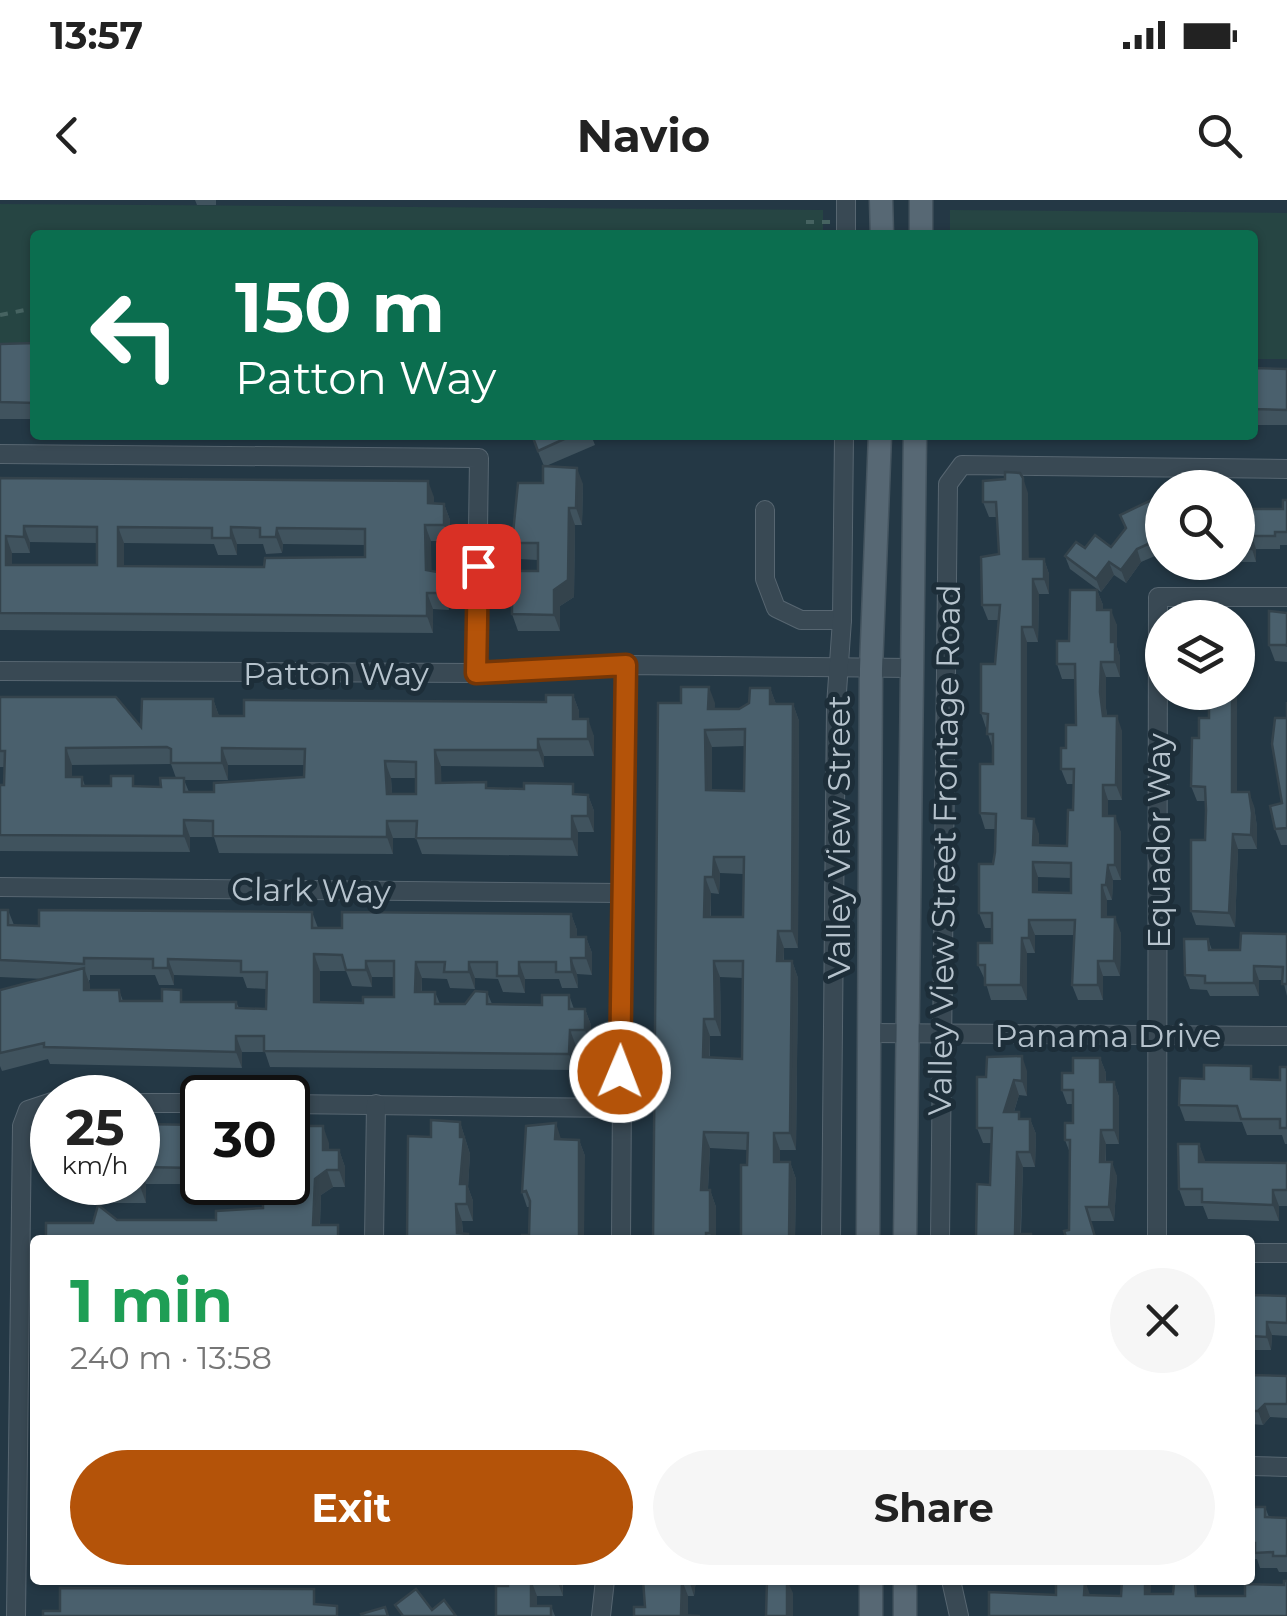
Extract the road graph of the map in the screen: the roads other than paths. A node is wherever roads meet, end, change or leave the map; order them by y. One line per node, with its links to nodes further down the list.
1 (846, 200): 4 (street)
2 (882, 200): 5 (main road)
3 (921, 200): 6 (main road)
4 (846, 229)
5 (882, 230)
6 (921, 230)
7 (844, 440): 14 (street)
8 (880, 440): 18 (main road, Valley View Street)
9 (916, 440): 17 (main road)
10 (0, 454): 20 (street)
11 (1287, 469): 25 (street, Valley View Street Frontage Road)
12 (764, 510): 14 (street)
13 (1287, 597): 26 (street, Equador Way)
14 (842, 620): 16 (street)
15 (626, 665): 16 (street, Patton Way); 20 (street, Patton Way); 22 (street)
16 (838, 668): 18 (street, Patton Way); 34 (street)
17 (911, 668): 18 (street, Patton Way); 24 (main road)
18 (872, 669): 23 (main road, Valley View Street)
19 (0, 671): 20 (street, Patton Way)
20 (476, 673)
21 (0, 886): 22 (street, Clark Way)
22 (622, 893): 30 (street)
23 (868, 1033): 24 (street, Panama Drive); 35 (main road, Valley View Street)
24 (908, 1034): 25 (street, Panama Drive); 36 (main road)
25 (943, 1034): 26 (street, Panama Drive); 37 (street, Valley View Street Frontage Road)
26 (1159, 1035): 27 (street, Panama Drive); 38 (street)
27 (1287, 1036)
28 (310, 1104): 29 (street)
29 (376, 1104): 30 (street); 32 (street)
30 (620, 1108): 33 (street)
31 (30, 1109): 41 (street)
32 (374, 1235)
33 (621, 1235)
34 (831, 1235)
35 (868, 1235)
36 (904, 1235)
37 (940, 1235)
38 (1157, 1235)
39 (1255, 1253): 40 (street)
40 (1287, 1253)
41 (27, 1321): 44 (street)
42 (1255, 1466): 43 (street)
43 (1287, 1467)
44 (26, 1560): 49 (street)
45 (604, 1585): 50 (street)
46 (871, 1585): 51 (main road)
47 (905, 1585): 52 (main road)
48 (952, 1585): 53 (street)
49 (16, 1616)
50 (600, 1616)
51 (871, 1616)
52 (905, 1616)
53 (959, 1616)

